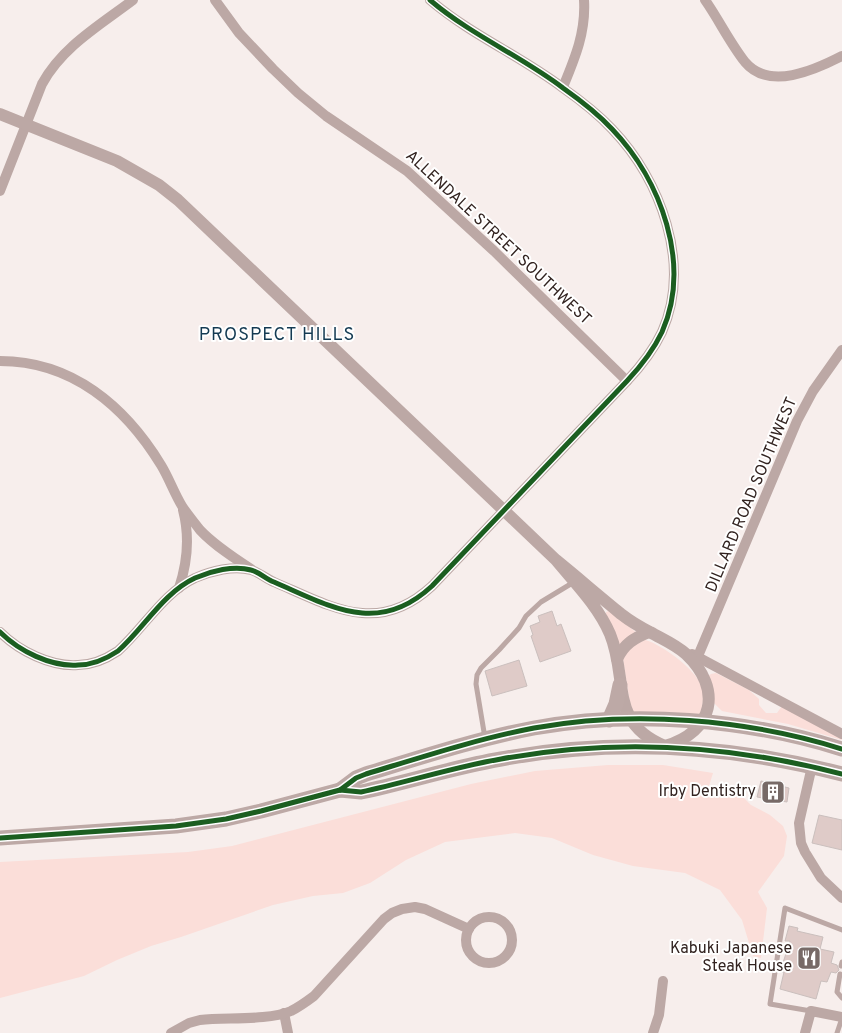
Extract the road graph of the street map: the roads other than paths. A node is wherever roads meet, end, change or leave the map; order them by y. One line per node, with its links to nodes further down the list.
1 (133, 0): 9 (street)
2 (215, 0): 13 (street, ALLENDALE STREET SOUTHWEST)
3 (430, 0): 7 (street)
4 (584, 0): 7 (street)
5 (705, 0): 6 (street)
6 (842, 56)
7 (563, 87): 13 (street)
8 (0, 114): 9 (street)
9 (26, 125): 10 (street); 15 (street)
10 (0, 190)
11 (842, 350): 23 (street, DILLARD ROAD SOUTHWEST)
12 (0, 361): 14 (street)
13 (627, 381): 15 (street)
14 (181, 504): 17 (street); 19 (street)
15 (504, 510): 16 (street); 17 (street)
16 (556, 560): 18 (street); 21 (street)
17 (251, 570): 19 (street)
18 (574, 582): 24 (street); 30 (lane)
19 (179, 588): 20 (street)
20 (0, 632)
21 (649, 632): 22 (street); 24 (street)
22 (676, 645): 23 (street); 28 (street)
23 (698, 656): 29 (street)
24 (617, 659): 25 (street)
25 (620, 684): 26 (main road); 27 (street)
26 (609, 720): 27 (main road); 30 (main road)
27 (630, 720): 28 (main road); 31 (street)
28 (703, 722): 31 (street); 32 (main road)
29 (842, 734)
30 (485, 738): 35 (main road)
31 (665, 746): 33 (main road); 35 (main road)
32 (842, 748)
33 (812, 766): 34 (main road); 37 (street)
34 (842, 774)
35 (340, 790): 36 (main road)
36 (0, 838)
37 (842, 898)
38 (469, 929): 38 (street); 44 (street)
39 (842, 930): 43 (lane)
40 (840, 974): 42 (lane)
41 (663, 981): 48 (street)
42 (842, 998)
43 (811, 1011): 45 (street); 49 (street)
44 (284, 1013): 46 (street); 47 (street)
45 (842, 1017): 50 (lane)
46 (171, 1033)
47 (288, 1033)
48 (654, 1033)
49 (805, 1033)
50 (836, 1033)

